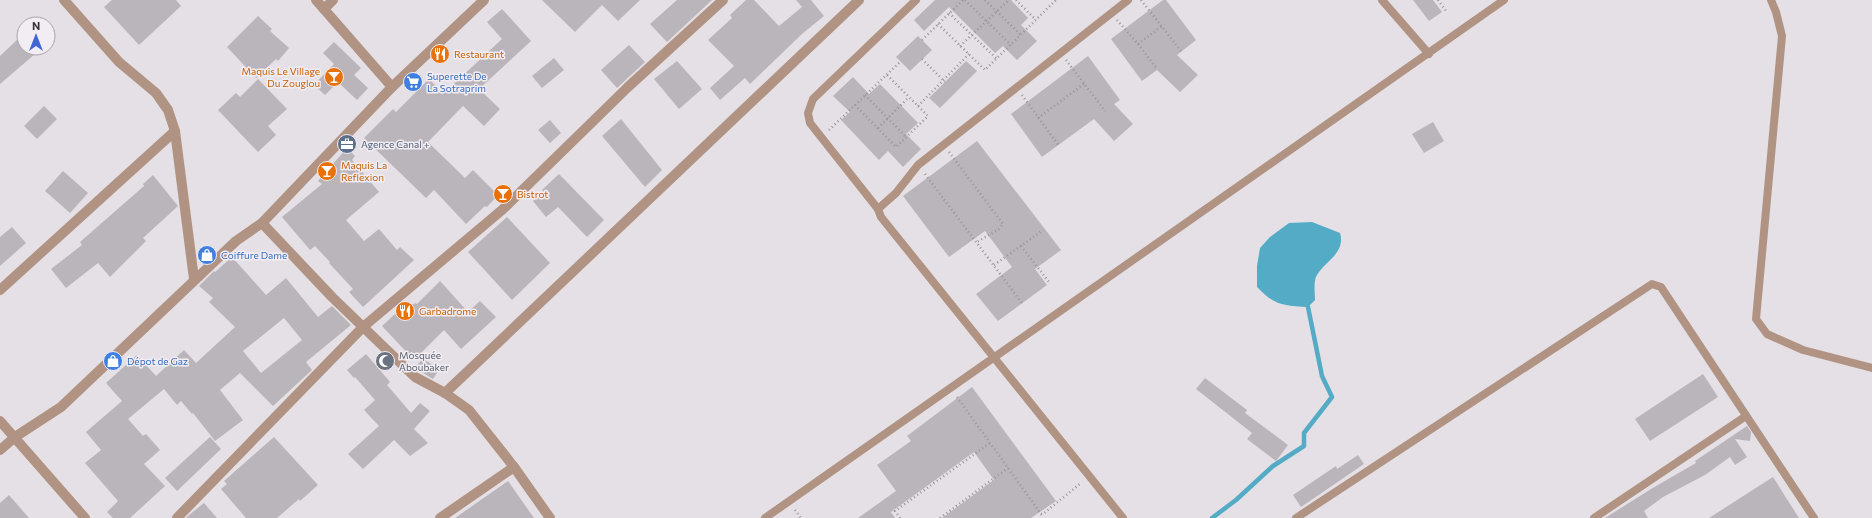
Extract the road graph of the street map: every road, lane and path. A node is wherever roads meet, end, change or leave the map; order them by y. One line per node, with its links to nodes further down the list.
1 (316, 0): 19 (street)
2 (333, 0): 19 (street)
3 (484, 0): 45 (street)
4 (723, 0): 71 (street)
5 (859, 0): 75 (street)
6 (916, 0): 57 (lane)
7 (964, 0): 22 (path); 25 (path)
8 (985, 0): 21 (path)
9 (1009, 0): 21 (path)
10 (1016, 0): 24 (path)
11 (1056, 0): 24 (path)
12 (1128, 0): 23 (lane)
13 (1141, 0): 27 (path)
14 (1382, 0): 37 (lane)
15 (1438, 0): 20 (path)
16 (1504, 0): 37 (lane)
17 (1771, 0): 73 (lane)
18 (68, 1): 55 (street)
19 (324, 9): 45 (street)
20 (1446, 10)
21 (997, 12): 25 (path); 29 (path)
22 (950, 13): 26 (path); 28 (path)
23 (1112, 14): 31 (path); 36 (lane)
24 (1036, 20): 29 (path)
25 (987, 21): 28 (path); 32 (path)
26 (938, 24): 30 (path); 33 (path)
27 (1162, 26): 31 (path); 34 (path)
28 (972, 35): 33 (path); 39 (path)
29 (1020, 35): 32 (path)
30 (922, 40)
31 (1138, 44): 41 (path)
32 (1011, 45): 39 (path)
33 (960, 46): 35 (path)
34 (1181, 51)
35 (969, 54): 39 (path); 43 (path)
36 (1061, 54): 44 (path); 46 (lane)
37 (1429, 54): 72 (lane)
38 (922, 59): 43 (path)
39 (997, 59)
40 (901, 61): 42 (path)
41 (1157, 69)
42 (886, 75): 47 (path); 48 (path)
43 (944, 81): 50 (path)
44 (1084, 84): 51 (path); 53 (path)
45 (392, 87): 62 (street)
46 (1017, 88): 53 (path); 58 (lane)
47 (865, 95): 49 (path); 52 (path)
48 (909, 97): 50 (path); 52 (path)
49 (855, 104): 54 (path); 57 (path)
50 (918, 106): 56 (path)
51 (1105, 111)
52 (888, 118): 54 (path); 56 (path)
53 (1038, 118): 59 (path)
54 (878, 128): 56 (path)
55 (175, 130): 67 (street); 69 (street)
56 (906, 137)
57 (821, 138): 61 (lane)
58 (944, 145): 60 (lane); 64 (path)
59 (1059, 146)
60 (918, 165): 61 (lane); 64 (path)
61 (878, 209): 72 (lane)
62 (262, 223): 67 (street); 71 (street)
63 (1043, 230): 65 (path)
64 (977, 242): 66 (path)
65 (1020, 246): 66 (path); 68 (path)
66 (994, 265): 70 (path)
67 (194, 279): 78 (street)
68 (1049, 282)
69 (0, 290)
70 (1022, 303)
71 (363, 327): 75 (street); 85 (street)
72 (994, 358): 74 (lane); 83 (lane)
73 (1872, 368)
74 (950, 388): 79 (path); 88 (lane)
75 (445, 393): 81 (street)
76 (1746, 416): 92 (lane); 93 (lane); 94 (lane)
77 (0, 421): 78 (street)
78 (15, 437): 80 (street); 84 (street)
79 (990, 443): 82 (path); 89 (path)
80 (0, 450)
81 (514, 467): 86 (street); 87 (street)
82 (1008, 468): 83 (path); 90 (path)
83 (1089, 476): 91 (lane)
84 (85, 518)
85 (177, 518)
86 (440, 518)
87 (550, 518)
88 (765, 518)
89 (900, 518)
90 (940, 518)
91 (1123, 518)
92 (1296, 518)
93 (1594, 518)
94 (1814, 518)

